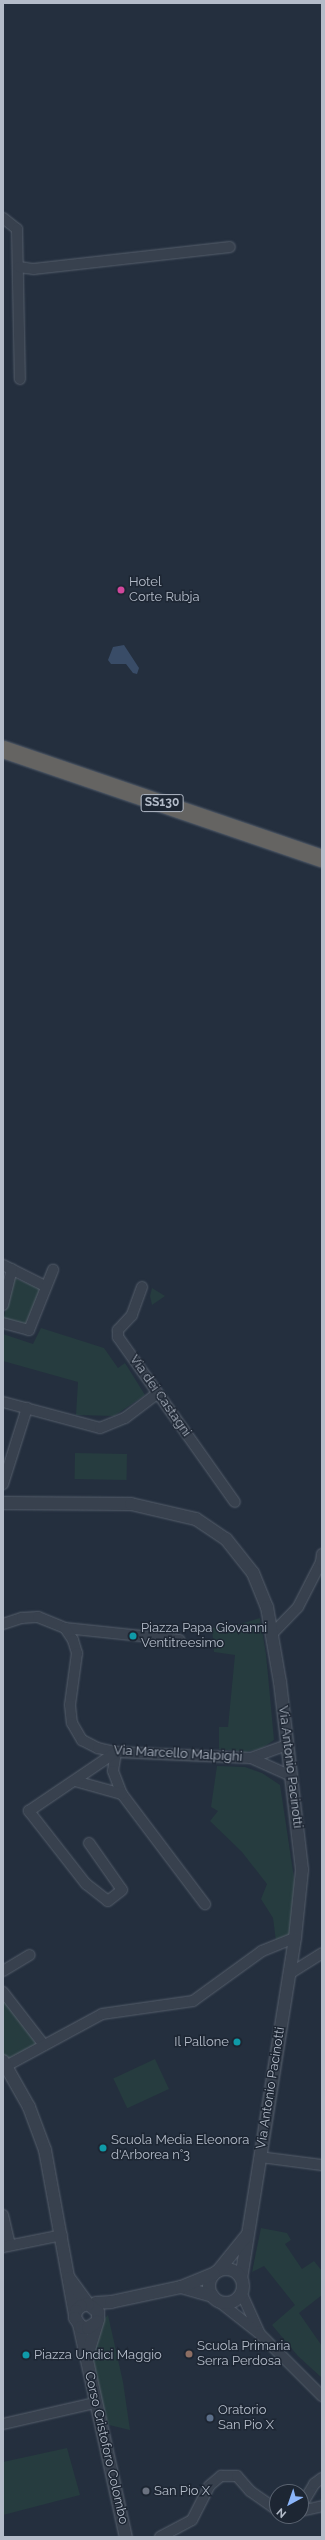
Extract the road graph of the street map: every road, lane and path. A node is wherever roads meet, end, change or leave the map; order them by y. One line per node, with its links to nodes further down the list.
1 (3, 218): 3 (street)
2 (230, 247): 3 (street)
3 (19, 267): 4 (street)
4 (20, 379)
5 (3, 749): 6 (highway, SS130)
6 (322, 858)
7 (8, 1267): 9 (street); 11 (street)
8 (53, 1270): 9 (street)
9 (45, 1286): 12 (street)
10 (142, 1287): 13 (street, Via dei Castagni)
11 (3, 1305)
12 (3, 1323)
13 (158, 1393): 15 (street); 17 (street, Via dei Castagni)
14 (3, 1402): 15 (street)
15 (27, 1408): 16 (street)
16 (3, 1484)
17 (235, 1502)
18 (3, 1503): 22 (street, Via Antonio Pacinotti)
19 (322, 1554): 22 (street)
20 (3, 1624): 21 (street)
21 (65, 1628): 23 (street); 25 (street, Via Marcello Malpighi)
22 (272, 1634): 24 (street, Via Antonio Pacinotti)
23 (180, 1640)
24 (286, 1746): 26 (street, Via Marcello Malpighi); 27 (street, Via Antonio Pacinotti)
25 (116, 1752): 26 (street, Via Marcello Malpighi); 28 (street); 29 (street)
26 (251, 1758): 27 (street, Via Marcello Malpighi)
27 (290, 1776): 32 (street, Via Antonio Pacinotti)
28 (75, 1781): 29 (street); 30 (street)
29 (122, 1794): 31 (street)
30 (89, 1843)
31 (206, 1904)
32 (295, 1938): 36 (street, Via Antonio Pacinotti); 38 (street)
33 (322, 1953): 36 (street)
34 (30, 1955): 35 (street)
35 (3, 1971)
36 (289, 1974): 40 (street, Via Antonio Pacinotti)
37 (3, 1992): 38 (street)
38 (44, 2045): 39 (street)
39 (5, 2063): 44 (street, Corso Cristoforo Colombo)
40 (260, 2157): 41 (street); 43 (street, Via Antonio Pacinotti)
41 (322, 2165)
42 (3, 2215): 45 (street)
43 (247, 2234): 46 (street, Via Antonio Pacinotti); 48 (street, Via Antonio Pacinotti)
44 (62, 2235): 45 (street); 47 (street, Corso Cristoforo Colombo)
45 (7, 2246)
46 (216, 2272): 48 (street); 49 (street); 51 (street)
47 (68, 2277): 53 (street, Corso Cristoforo Colombo); 54 (street, Corso Cristoforo Colombo)
48 (241, 2278): 50 (street)
49 (181, 2288): 51 (street); 52 (street)
50 (241, 2292): 51 (street); 56 (street)
51 (215, 2298): 56 (street)
52 (111, 2302): 53 (street); 55 (street, Corso Cristoforo Colombo)
53 (90, 2305): 54 (street); 55 (street)
54 (77, 2320): 55 (street); 57 (street, Corso Cristoforo Colombo)
55 (97, 2321): 57 (street, Corso Cristoforo Colombo)
56 (260, 2334): 58 (street)
57 (86, 2359): 59 (street, Corso Cristoforo Colombo)
58 (322, 2396)
59 (94, 2403): 60 (street); 67 (street, Corso Cristoforo Colombo)
60 (3, 2424)
61 (322, 2478): 62 (street)
62 (309, 2492)
63 (269, 2504): 66 (street)
64 (322, 2506): 65 (street)
65 (309, 2509)
66 (176, 2533): 68 (street)
67 (126, 2537)
68 (160, 2537)

